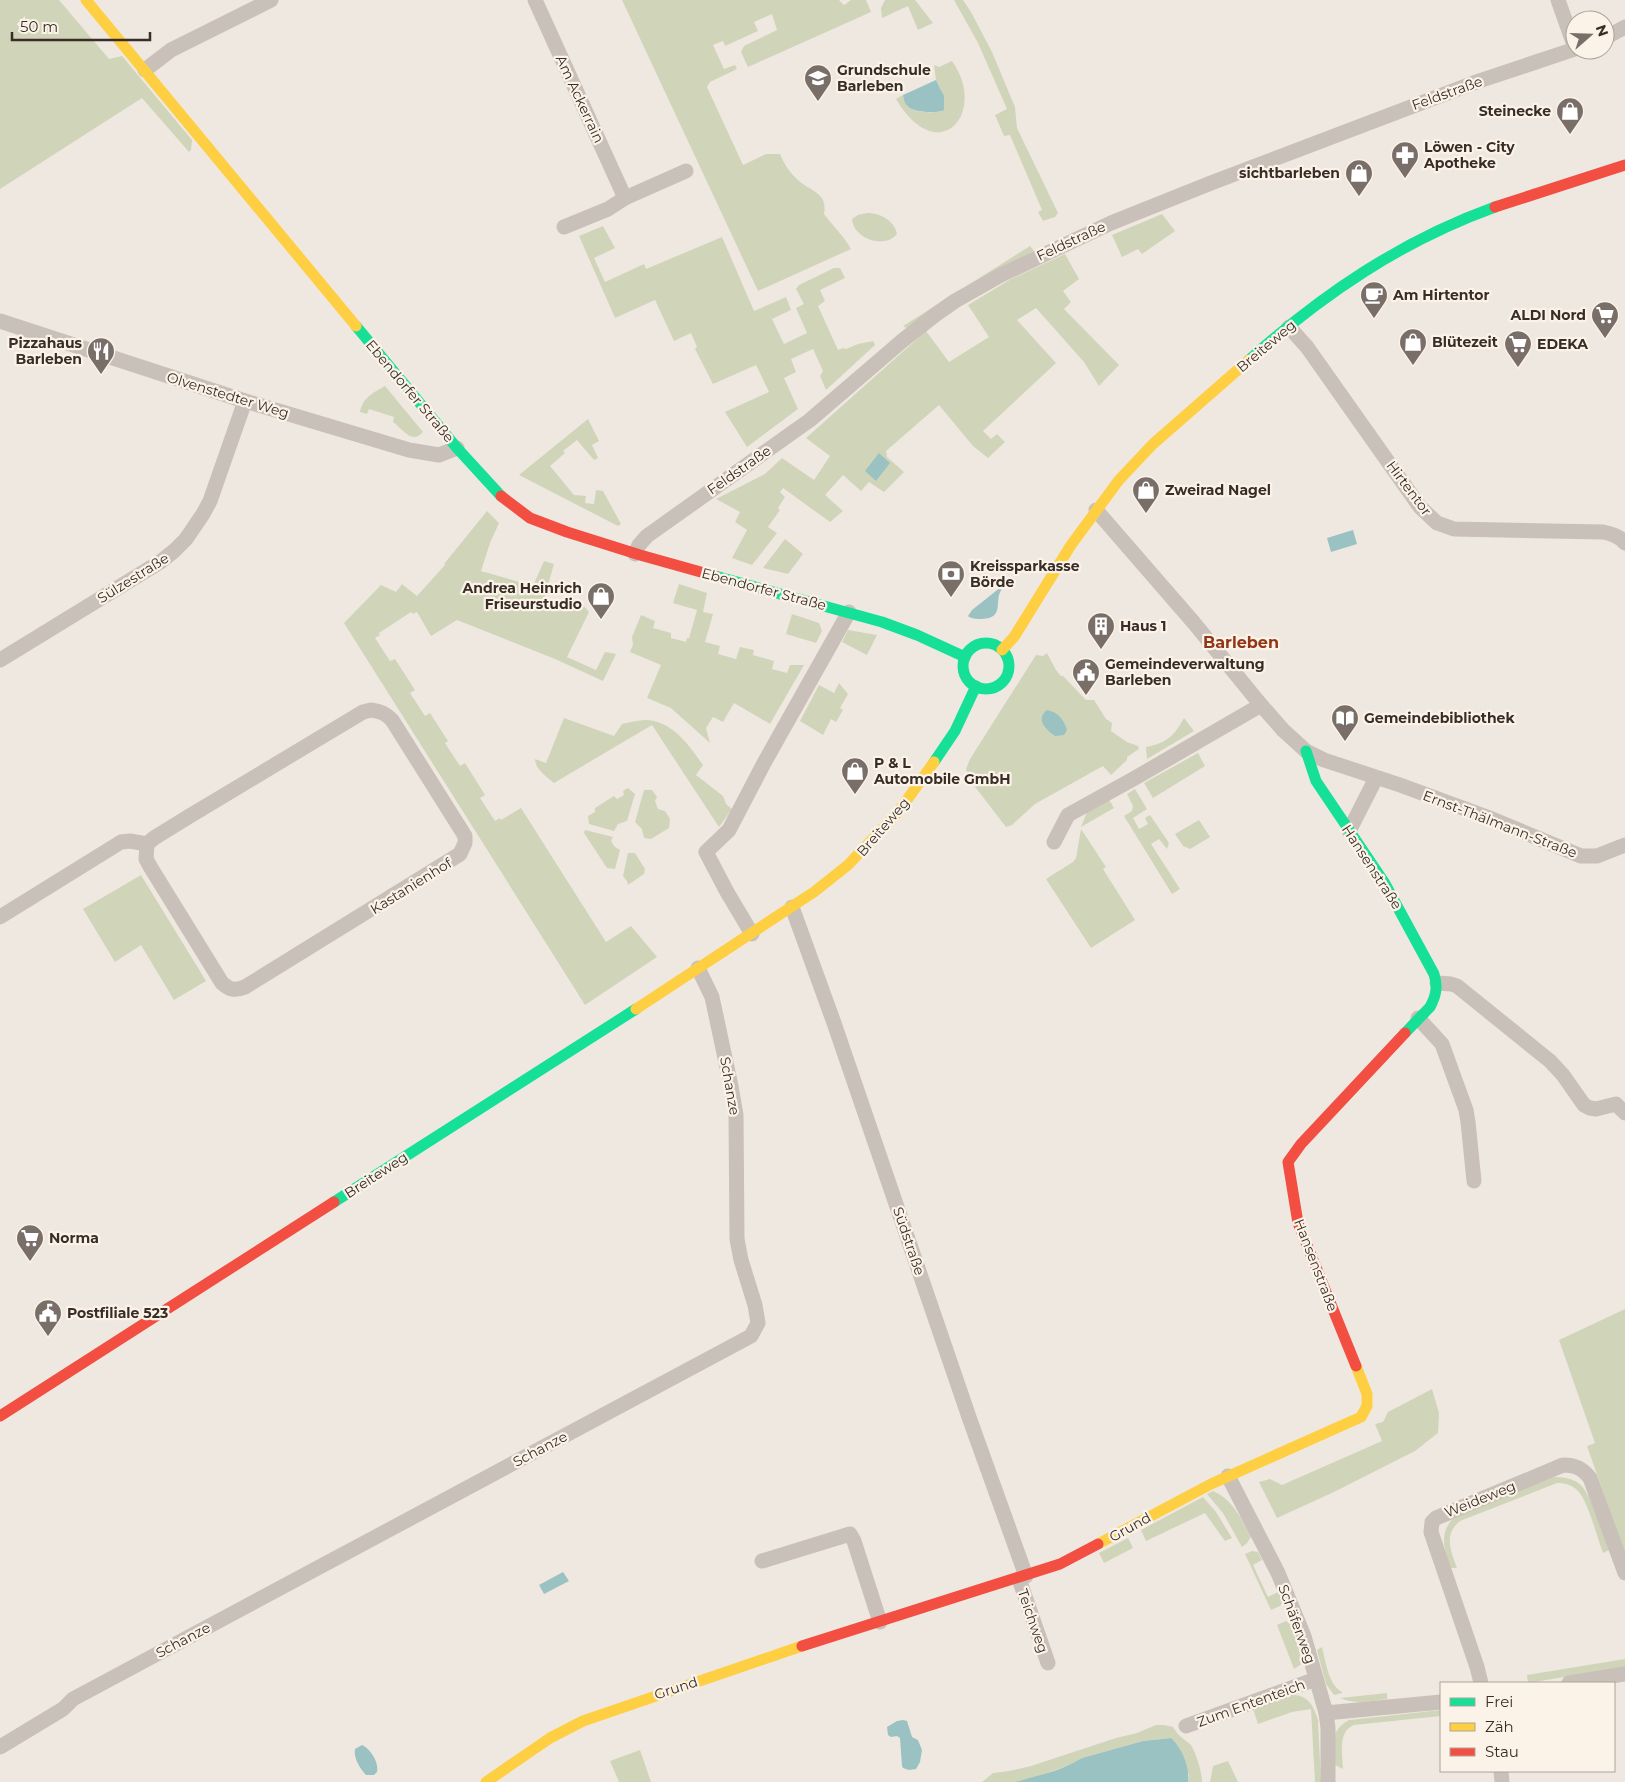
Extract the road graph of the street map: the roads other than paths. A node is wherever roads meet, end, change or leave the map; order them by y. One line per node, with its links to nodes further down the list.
1 (86, 0): 7 (street, Ebendorfer Straße)
2 (271, 0): 7 (street)
3 (535, 0): 10 (street, Am Ackerrain)
4 (1558, 0): 5 (street, Feldstraße)
5 (1565, 20)
6 (1565, 52): 18 (street, Feldstraße)
7 (145, 70): 15 (street, Ebendorfer Straße)
8 (1625, 165): 13 (street, Breiteweg)
9 (686, 172): 10 (street)
10 (625, 198): 11 (street)
11 (564, 228)
12 (0, 321): 14 (street, Olvenstedter Weg)
13 (1289, 327): 16 (street, Breiteweg); 17 (street, Hirtentor)
14 (245, 401): 15 (street, Olvenstedter Weg); 22 (street, Sülzestraße)
15 (457, 448): 18 (street, Ebendorfer Straße)
16 (1096, 510): 20 (street, Breiteweg); 24 (street, Ernst-Thälmann-Straße)
17 (1624, 539)
18 (635, 554): 19 (street, Ebendorfer Straße)
19 (849, 612): 21 (street, Ebendorfer Straße); 33 (street)
20 (1002, 650): 21 (street); 23 (street)
21 (964, 657): 23 (street)
22 (0, 660)
23 (976, 686): 31 (street, Breiteweg)
24 (1261, 705): 25 (street, Ernst-Thälmann-Straße); 28 (street)
25 (1306, 751): 26 (street, Ernst-Thälmann-Straße); 27 (street, Hansenstraße)
26 (1376, 778): 27 (street); 30 (street, Ernst-Thälmann-Straße)
27 (1349, 831): 35 (street, Hansenstraße)
28 (1054, 842)
29 (148, 844): 29 (street, Kastanienhof); 32 (street)
30 (1625, 845)
31 (792, 907): 33 (street, Breiteweg); 44 (street, Südstraße)
32 (0, 917)
33 (752, 934): 34 (street, Breiteweg)
34 (698, 968): 40 (street, Breiteweg); 54 (street, Schanze)
35 (1437, 983): 36 (street, Hansenstraße); 37 (street)
36 (1418, 1018): 38 (street); 39 (street, Hansenstraße)
37 (1625, 1113)
38 (1474, 1181)
39 (1367, 1406): 41 (street, Grund)
40 (0, 1416)
41 (1228, 1476): 44 (street, Grund); 48 (street, Schäferweg)
42 (762, 1561): 45 (street)
43 (1625, 1573): 49 (street, Weideweg)
44 (1022, 1577): 45 (street, Grund); 46 (street, Teichweg)
45 (880, 1622): 55 (street, Grund)
46 (1048, 1663)
47 (1625, 1674): 50 (street)
48 (1316, 1679): 52 (street, Schäferweg); 53 (street, Zum Ententeich)
49 (1481, 1682)
50 (1574, 1682)
51 (1440, 1702): 52 (street)
52 (1326, 1713): 56 (street, Schäferweg)
53 (1186, 1726)
54 (0, 1747)
55 (486, 1782)
56 (1328, 1782)

